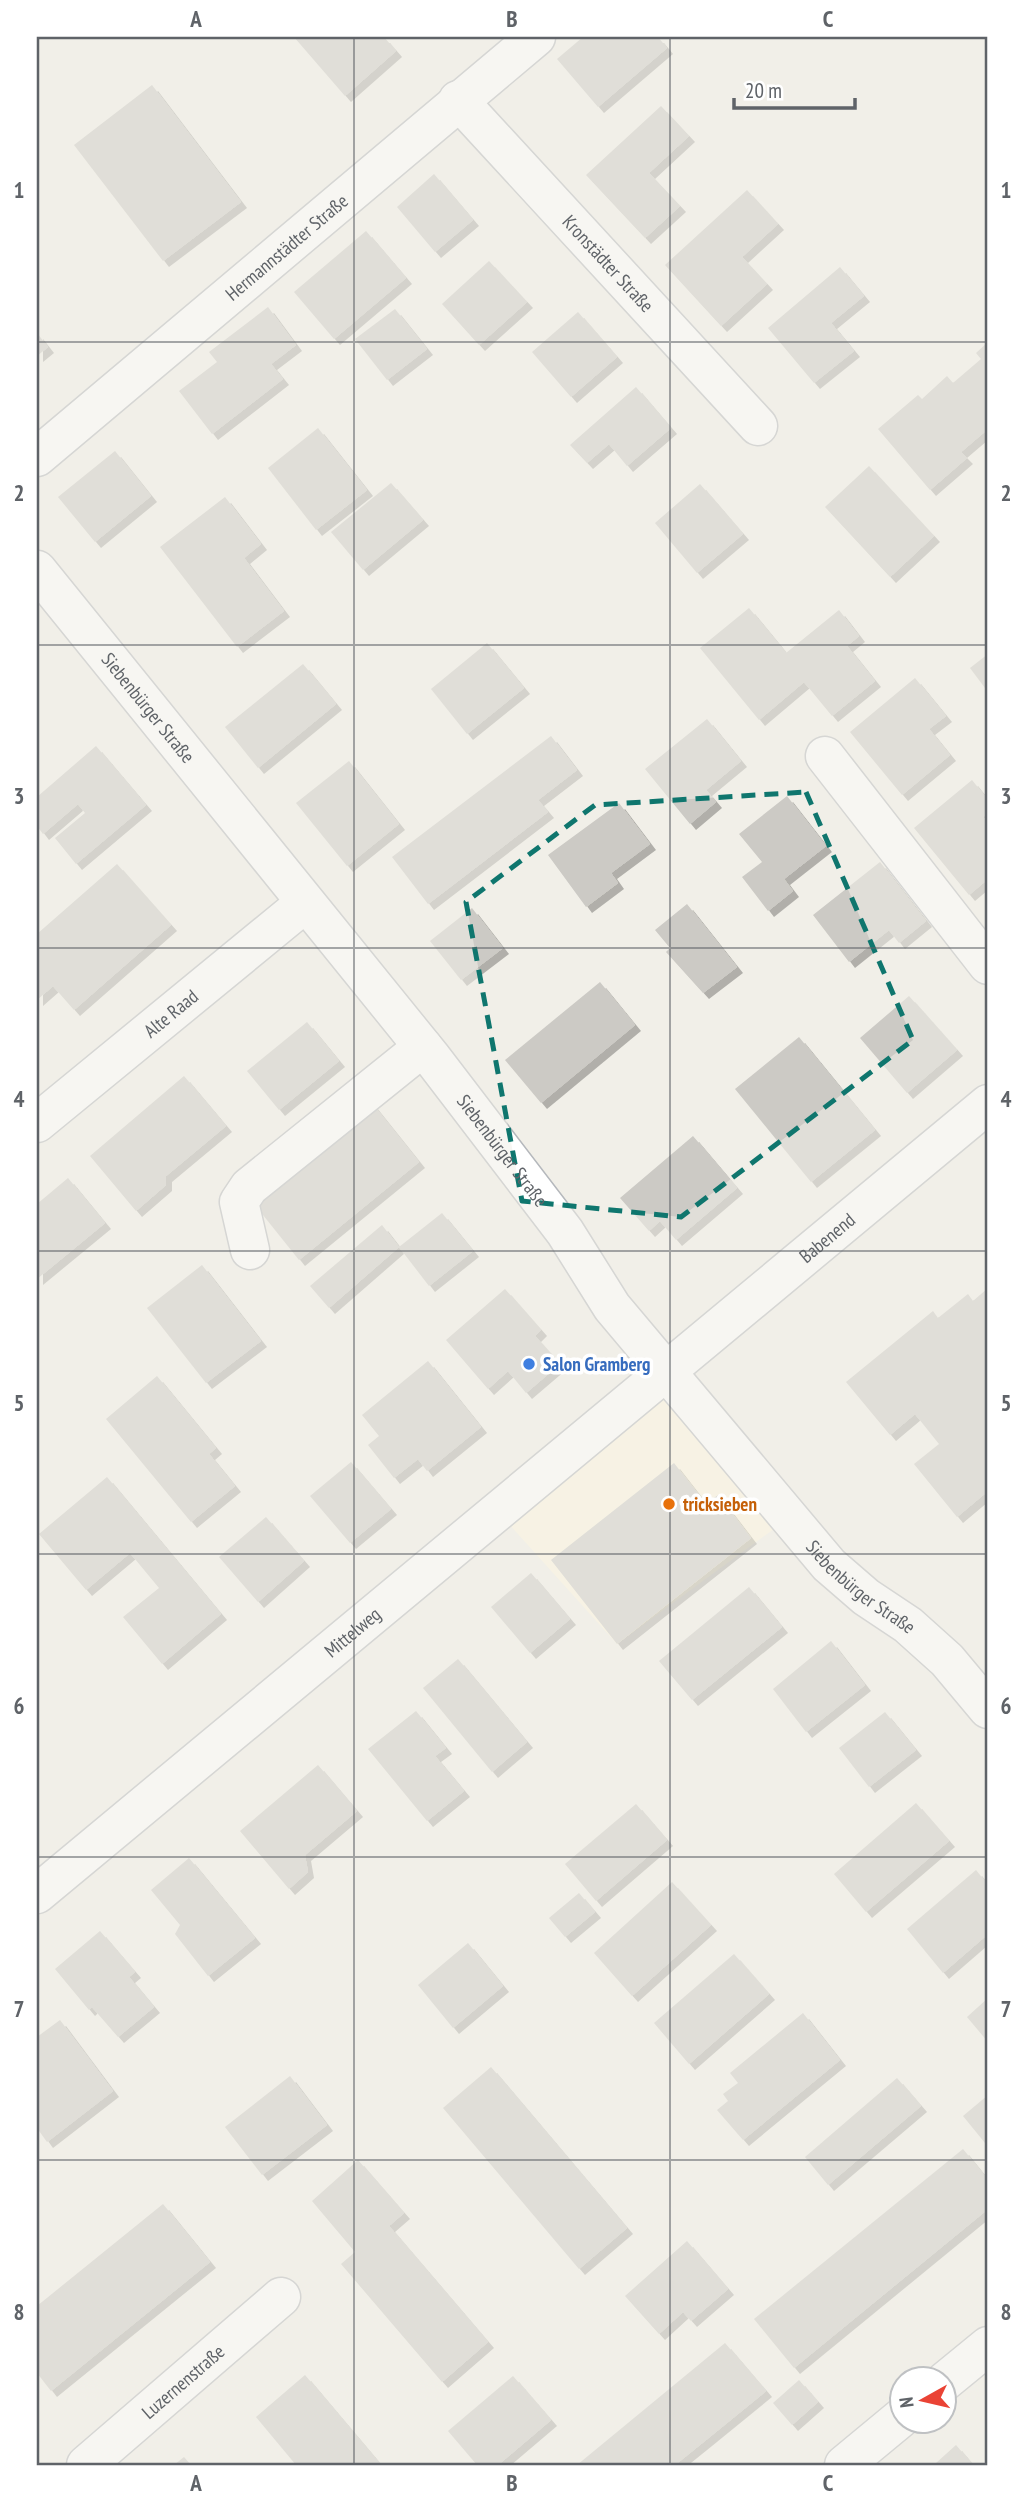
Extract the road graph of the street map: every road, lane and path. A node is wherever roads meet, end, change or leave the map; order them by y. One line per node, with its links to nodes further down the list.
1 (536, 37): 2 (street, Hermannstädter Straße)
2 (458, 100): 3 (street, Kronstädter Straße); 4 (street, Hermannstädter Straße)
3 (758, 426)
4 (37, 457)
5 (37, 570): 7 (street, Siebenbürger Straße)
6 (825, 756): 8 (street)
7 (304, 904): 9 (street, Siebenbürger Straße); 11 (street, Alte Raad)
8 (988, 965)
9 (423, 1047): 12 (street); 13 (street, Siebenbürger Straße)
10 (988, 1104): 13 (street, Babenend)
11 (37, 1123)
12 (250, 1250)
13 (667, 1372): 14 (street, Siebenbürger Straße); 15 (street, Mittelweg)
14 (988, 1709)
15 (37, 1894)
16 (281, 2297): 20 (street, Luzernenstraße)
17 (988, 2346): 18 (street)
18 (958, 2371)
19 (888, 2429): 21 (street)
20 (86, 2465)
21 (844, 2465)

